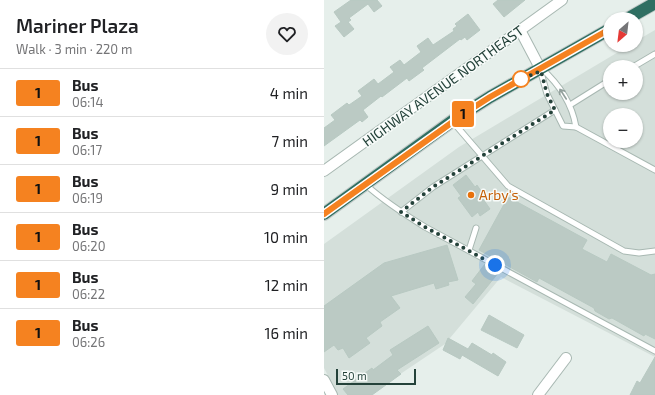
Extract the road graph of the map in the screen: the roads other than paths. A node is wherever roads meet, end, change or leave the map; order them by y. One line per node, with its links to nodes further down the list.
1 (562, 0): 4 (street, HIGHWAY AVENUE NORTHEAST)
2 (655, 3): 3 (highway)
3 (639, 12)
4 (520, 30): 8 (street); 16 (street, HIGHWAY AVENUE NORTHEAST)
5 (603, 32): 8 (highway)
6 (655, 54): 7 (lane)
7 (643, 61)
8 (540, 68): 10 (lane, one-way to 8); 11 (lane); 12 (highway)
9 (603, 84): 10 (lane)
10 (570, 105): 13 (lane)
11 (555, 110): 13 (lane); 14 (lane)
12 (452, 121): 14 (lane); 17 (highway)
13 (576, 127): 15 (lane)
14 (482, 157): 18 (lane); 22 (lane)
15 (655, 170)
16 (324, 171)
17 (365, 184): 18 (lane); 19 (highway)
18 (401, 212): 21 (lane)
19 (324, 214)
20 (476, 228): 21 (lane)
21 (469, 250): 23 (lane)
22 (655, 251)
23 (655, 351)
24 (566, 358): 27 (street)
25 (324, 380): 26 (street)
26 (332, 395)
27 (538, 395)

